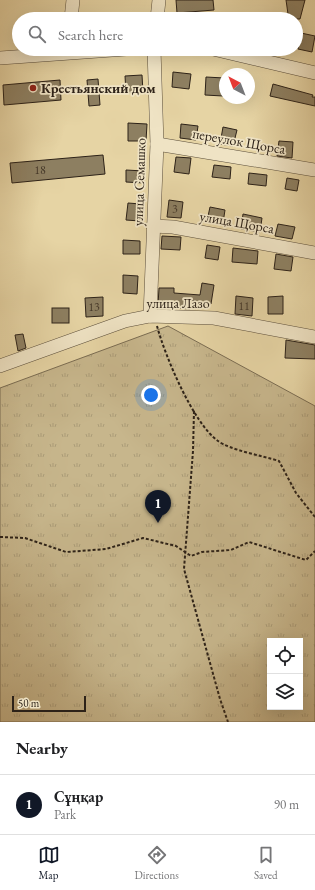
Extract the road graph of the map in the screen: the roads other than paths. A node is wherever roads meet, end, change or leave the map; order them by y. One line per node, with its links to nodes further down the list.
1 (73, 0): 3 (street)
2 (159, 0): 4 (street)
3 (72, 12)
4 (158, 12)
5 (18, 56): 8 (street)
6 (154, 56): 10 (street, улица Семашко)
7 (243, 56): 9 (street)
8 (0, 58)
9 (315, 73)
10 (157, 144): 11 (street, переулок Щорса); 12 (street, улица Семашко)
11 (315, 170)
12 (153, 226): 13 (street, улица Щорса); 14 (street, улица Семашко)
13 (315, 253)
14 (152, 316): 15 (street, улица Лазо); 16 (street, улица Лазо)
15 (315, 337)
16 (0, 366)

